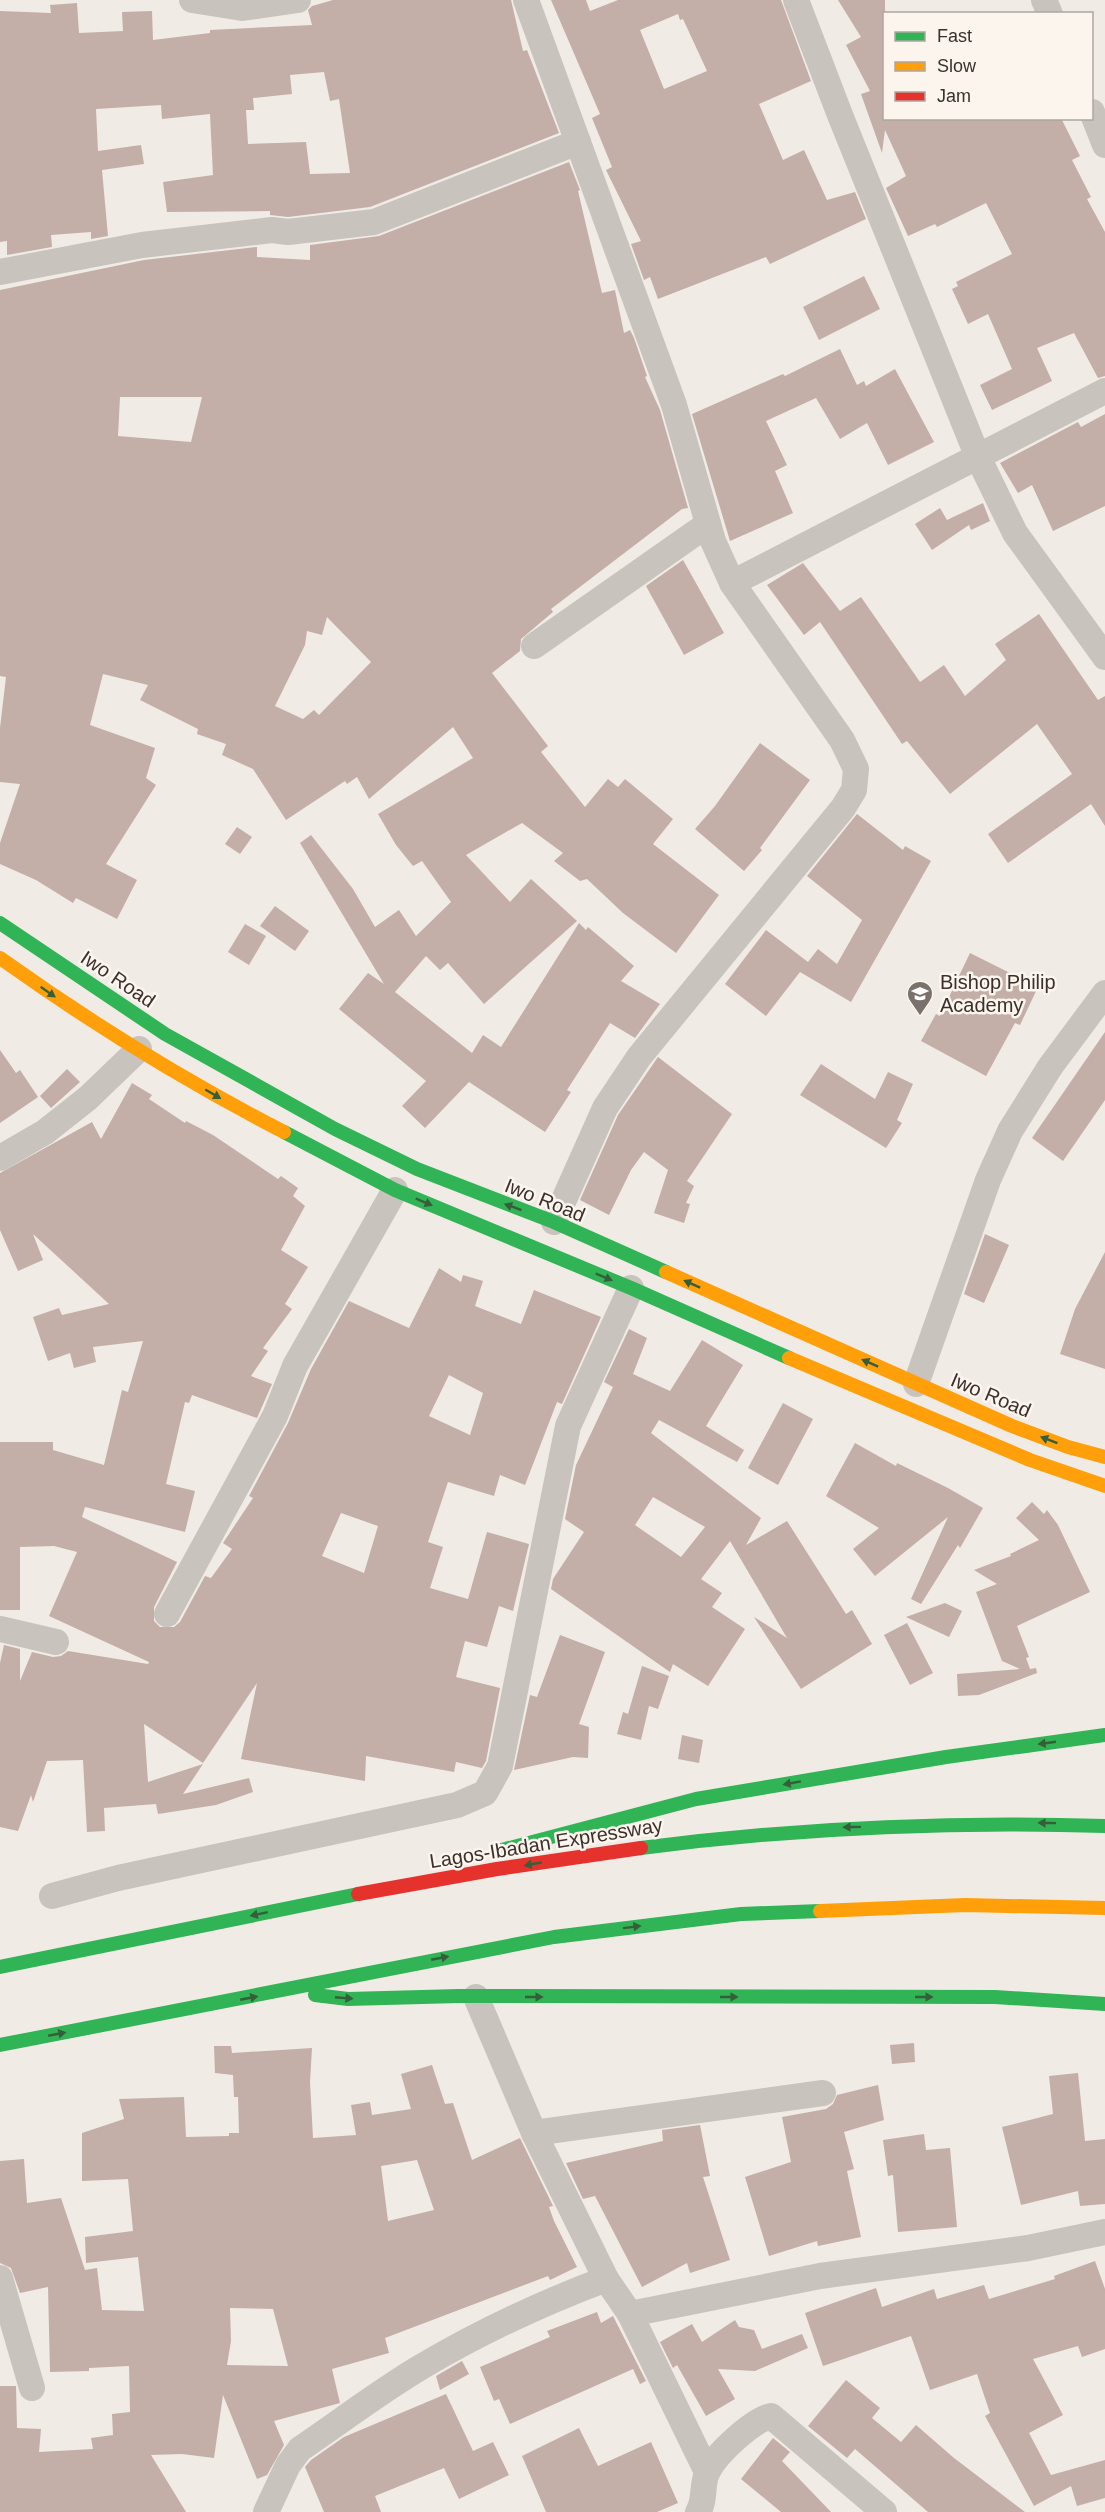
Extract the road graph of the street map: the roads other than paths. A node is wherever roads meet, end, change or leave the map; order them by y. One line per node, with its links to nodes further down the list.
1 (192, 0): 2 (street)
2 (298, 0)
3 (526, 0): 6 (street)
4 (796, 0): 10 (street)
5 (1093, 114): 7 (street)
6 (578, 142): 8 (street); 11 (street)
7 (1105, 144)
8 (0, 272)
9 (1105, 391): 10 (street)
10 (977, 455): 12 (street); 14 (street)
11 (708, 524): 12 (street); 13 (street)
12 (732, 583): 21 (street)
13 (534, 646)
14 (1105, 657)
15 (0, 923): 21 (main road, Iwo Road, one-way to 15)
16 (0, 958): 18 (main road, one-way to 18)
17 (1105, 993): 23 (street)
18 (139, 1049): 19 (street); 20 (main road, one-way to 20)
19 (0, 1158)
20 (395, 1190): 22 (main road, one-way to 22); 26 (street)
21 (554, 1222): 23 (main road, Iwo Road, one-way to 21)
22 (631, 1288): 25 (main road); 33 (street)
23 (916, 1384): 24 (main road, Iwo Road, one-way to 23)
24 (1105, 1457)
25 (1105, 1486)
26 (167, 1614)
27 (0, 1629): 28 (street)
28 (56, 1642)
29 (1105, 1735): 31 (main road, one-way to 31)
30 (1105, 1827): 34 (main road, Lagos-Ibadan Expressway, one-way to 34)
31 (489, 1854)
32 (466, 1860): 34 (main road)
33 (52, 1896)
34 (298, 1905): 36 (main road, Lagos-Ibadan Expressway, one-way to 36)
35 (1105, 1908): 37 (main road, one-way to 35)
36 (0, 1966)
37 (286, 1991): 38 (main road, one-way to 38); 40 (main road, one-way to 37)
38 (476, 1996): 39 (main road, one-way to 39); 42 (street)
39 (1105, 2004)
40 (0, 2045)
41 (823, 2093): 42 (street)
42 (534, 2133): 45 (street)
43 (1105, 2232): 46 (street)
44 (0, 2278): 47 (street)
45 (606, 2278): 46 (street); 49 (street)
46 (630, 2314): 48 (street)
47 (32, 2388)
48 (707, 2472): 50 (street); 51 (street)
49 (266, 2512)
50 (698, 2512)
51 (884, 2512)

